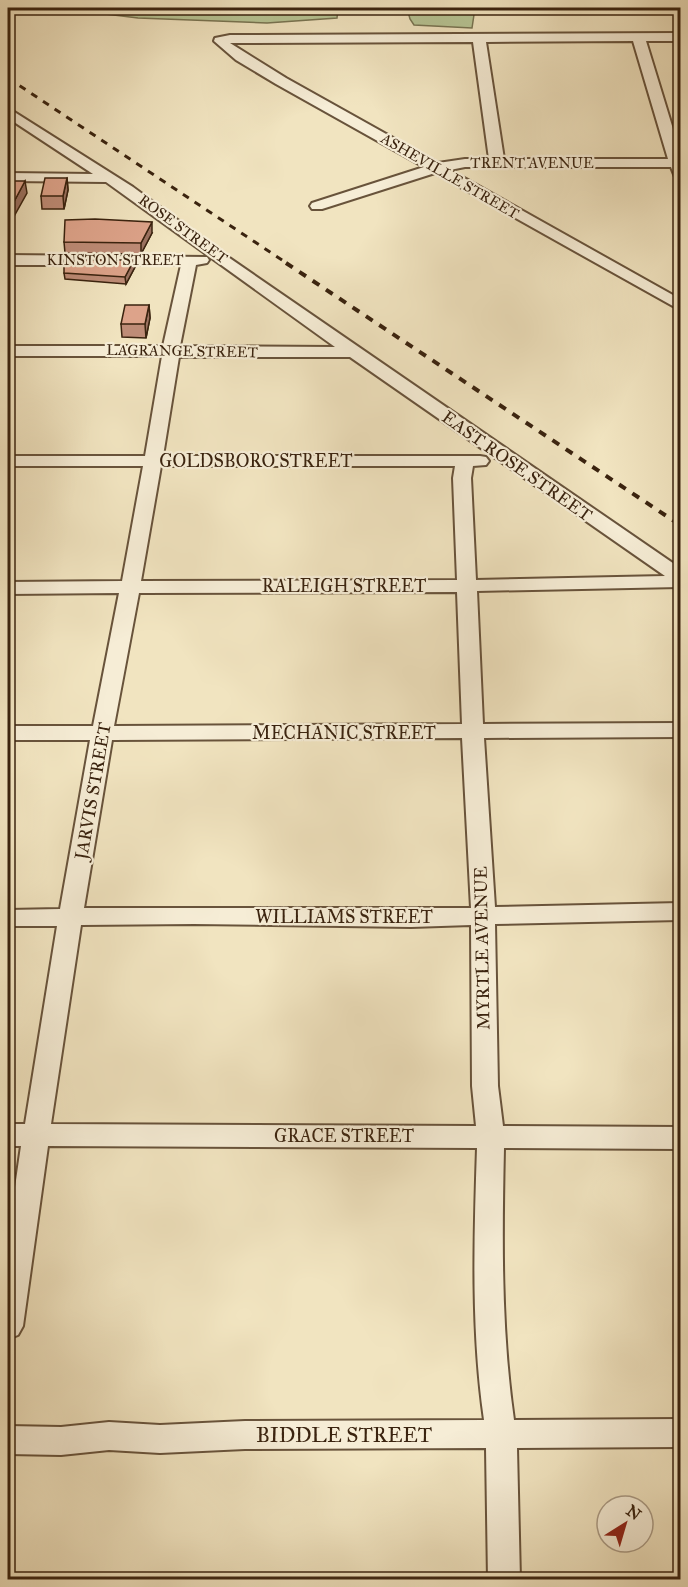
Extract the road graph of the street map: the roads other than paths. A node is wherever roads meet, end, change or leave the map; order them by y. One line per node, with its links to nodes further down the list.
1 (638, 37): 2 (street); 3 (street); 6 (street)
2 (681, 37)
3 (479, 38): 5 (street); 7 (street, ASHEVILLE STREET)
4 (8, 111): 9 (street, ROSE STREET)
5 (497, 162): 6 (street, TRENT AVENUE); 7 (street, TRENT AVENUE)
6 (679, 166)
7 (436, 168): 10 (street, TRENT AVENUE); 14 (street, ASHEVILLE STREET)
8 (8, 177): 9 (street)
9 (107, 178): 13 (street, ROSE STREET)
10 (317, 206)
11 (8, 260): 12 (street, KINSTON STREET)
12 (187, 260): 13 (street, KINSTON STREET); 16 (street, JARVIS STREET)
13 (222, 260): 17 (street, ROSE STREET)
14 (681, 305)
15 (8, 351): 16 (street, LAGRANGE STREET)
16 (171, 351): 17 (street, LAGRANGE STREET); 19 (street, JARVIS STREET)
17 (356, 352): 18 (street, EAST ROSE STREET)
18 (505, 458): 21 (street, GOLDSBORO STREET); 22 (street, EAST ROSE STREET)
19 (153, 460): 20 (street, GOLDSBORO STREET); 21 (street, GOLDSBORO STREET); 25 (street, JARVIS STREET)
20 (8, 461)
21 (465, 461): 23 (street, MYRTLE AVENUE)
22 (681, 579): 23 (street, RALEIGH STREET)
23 (467, 586): 25 (street, RALEIGH STREET); 29 (street, MYRTLE AVENUE)
24 (8, 588): 25 (street, RALEIGH STREET)
25 (130, 588): 28 (street, JARVIS STREET)
26 (681, 730): 29 (street, MECHANIC STREET)
27 (8, 733): 28 (street, MECHANIC STREET)
28 (103, 733): 29 (street, MECHANIC STREET); 32 (street, JARVIS STREET)
29 (473, 733): 31 (street, MYRTLE AVENUE)
30 (681, 911): 31 (street, WILLIAMS STREET)
31 (483, 916): 32 (street, WILLIAMS STREET); 36 (street, MYRTLE AVENUE)
32 (71, 917): 33 (street, WILLIAMS STREET); 35 (street, JARVIS STREET)
33 (8, 918)
34 (8, 1135): 35 (street, GRACE STREET)
35 (36, 1135): 36 (street, GRACE STREET); 38 (street, JARVIS STREET)
36 (491, 1136): 37 (street, GRACE STREET); 40 (street, MYRTLE AVENUE)
37 (681, 1138)
38 (8, 1326)
39 (681, 1433): 40 (street, BIDDLE STREET)
40 (501, 1435): 41 (street, BIDDLE STREET); 42 (street, MYRTLE AVENUE)
41 (8, 1440)
42 (504, 1580)

